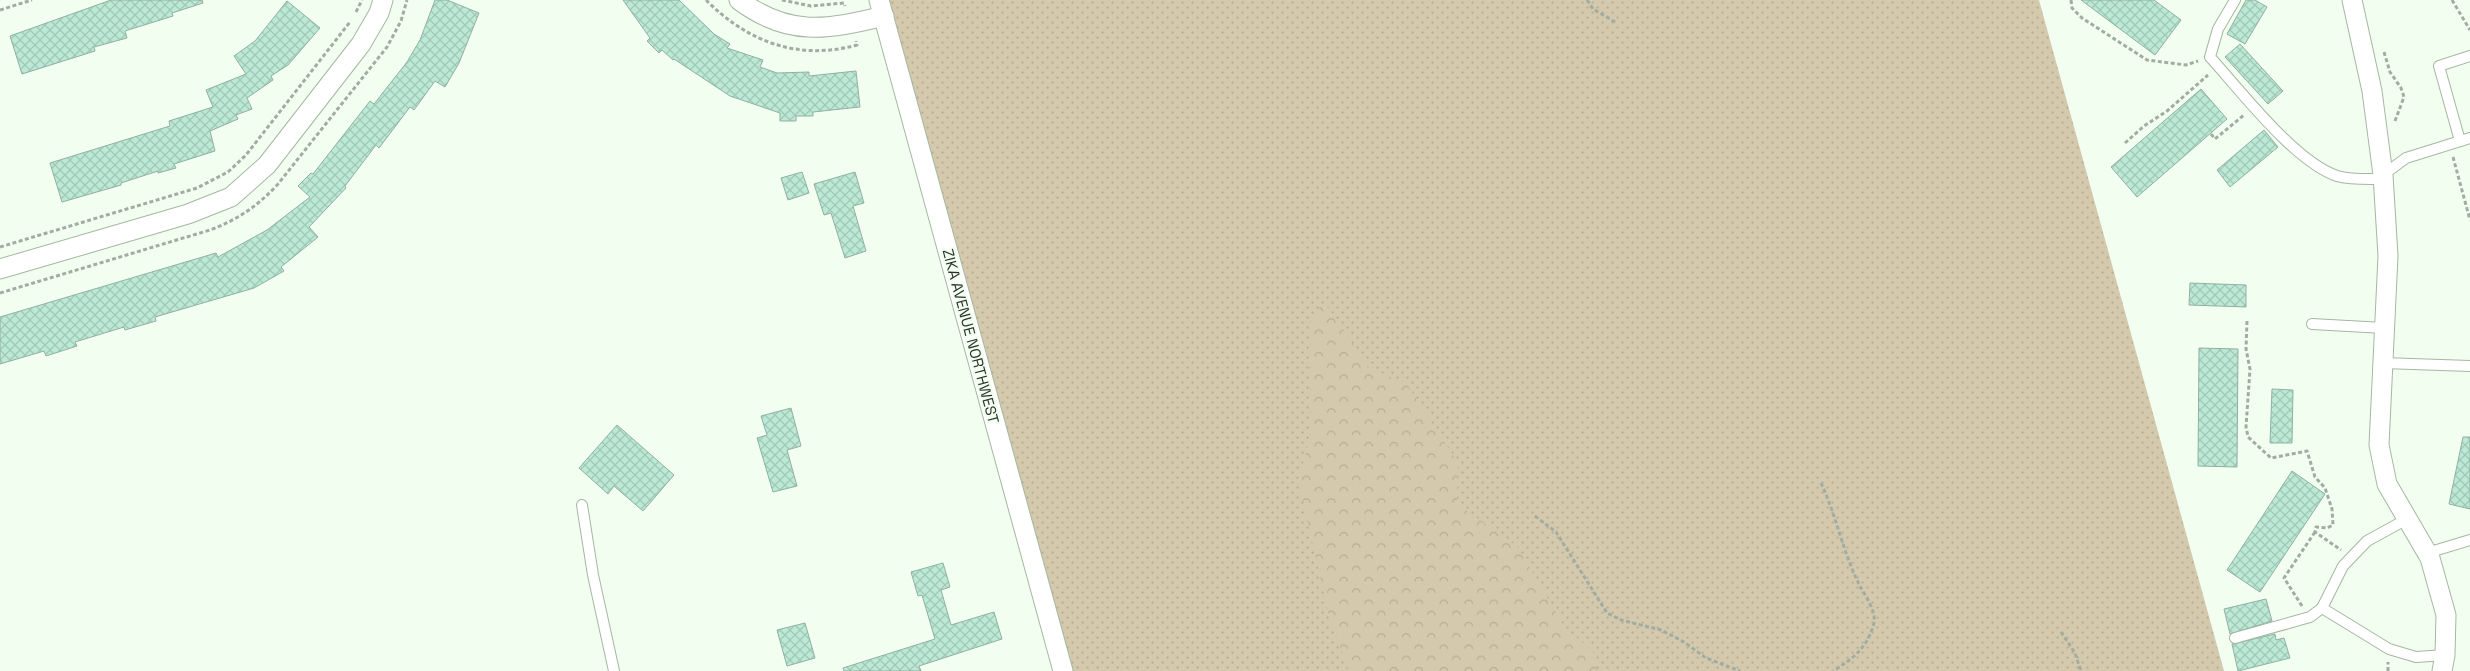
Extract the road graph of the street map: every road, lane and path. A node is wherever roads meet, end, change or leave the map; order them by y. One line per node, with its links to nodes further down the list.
1 (32, 0): 13 (path)
2 (362, 0): 28 (path)
3 (383, 0): 29 (street)
4 (738, 0): 12 (street)
5 (782, 0): 11 (path)
6 (1587, 0): 14 (path)
7 (2071, 0): 18 (path)
8 (2235, 0): 18 (lane)
9 (2352, 0): 26 (street)
10 (2452, 0): 15 (path)
11 (844, 3)
12 (882, 8): 49 (street, ZIKA AVENUE NORTHWEST)
13 (0, 10)
14 (1617, 23)
15 (2470, 30)
16 (2383, 48): 21 (path)
17 (2470, 56): 23 (lane)
18 (2210, 57): 19 (lane)
19 (2218, 66): 20 (lane); 24 (path)
20 (2254, 106): 22 (path); 26 (lane)
21 (2393, 125)
22 (2211, 134)
23 (2465, 140): 25 (lane)
24 (2125, 143)
25 (2449, 144): 26 (lane); 27 (path)
26 (2383, 177): 32 (street)
27 (2470, 220)
28 (0, 246)
29 (0, 269)
30 (2247, 321): 39 (path)
31 (2312, 324): 32 (lane)
32 (2384, 328): 33 (street)
33 (2383, 363): 34 (lane); 38 (street)
34 (2470, 366)
35 (1821, 483): 51 (path)
36 (582, 505): 48 (lane)
37 (1534, 516): 50 (path)
38 (2407, 519): 41 (street); 42 (lane)
39 (2315, 532): 42 (path); 44 (path)
40 (2470, 540): 41 (lane)
41 (2427, 553): 47 (street)
42 (2352, 557): 43 (lane)
43 (2322, 608): 44 (lane); 47 (lane)
44 (2310, 617): 46 (lane)
45 (2061, 632): 52 (path)
46 (2235, 638)
47 (2444, 663)
48 (614, 671)
49 (1063, 671)
50 (1740, 671)
51 (1833, 671)
52 (2081, 671)

